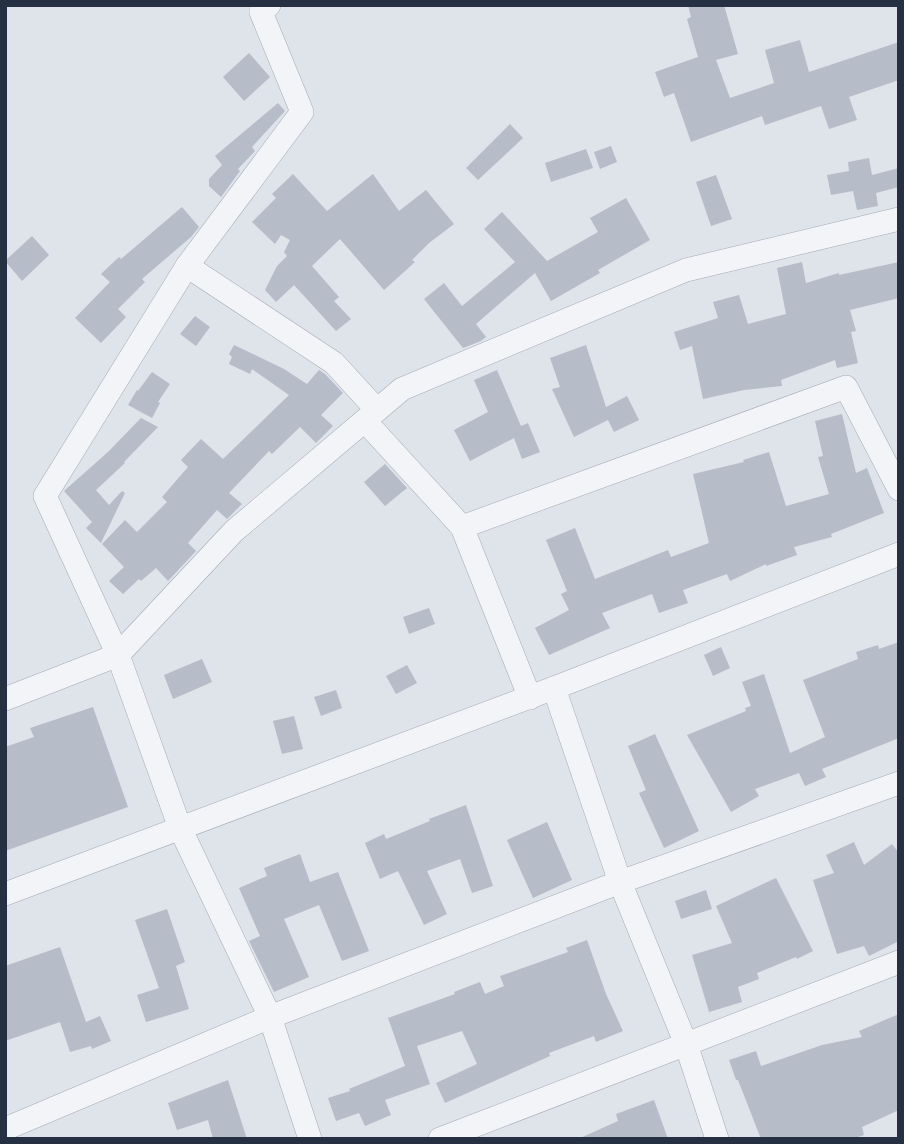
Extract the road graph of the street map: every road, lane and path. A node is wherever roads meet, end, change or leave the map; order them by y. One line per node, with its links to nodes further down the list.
1 (263, 7): 3 (street)
2 (899, 219): 4 (street)
3 (187, 266): 4 (street); 8 (street)
4 (371, 416): 6 (street); 8 (street)
5 (899, 489): 6 (street)
6 (462, 527): 10 (street)
7 (899, 554): 9 (street)
8 (118, 655): 11 (street); 13 (street)
9 (554, 688): 10 (street); 14 (street)
10 (530, 698): 13 (street)
11 (5, 699)
12 (899, 783): 14 (street)
13 (180, 828): 15 (street); 17 (street)
14 (620, 882): 17 (street); 18 (street)
15 (5, 894)
16 (899, 962): 18 (street)
17 (270, 1017): 19 (street); 20 (street)
18 (686, 1044): 21 (street); 22 (street)
19 (5, 1129)
20 (310, 1139)
21 (440, 1139)
22 (717, 1139)

